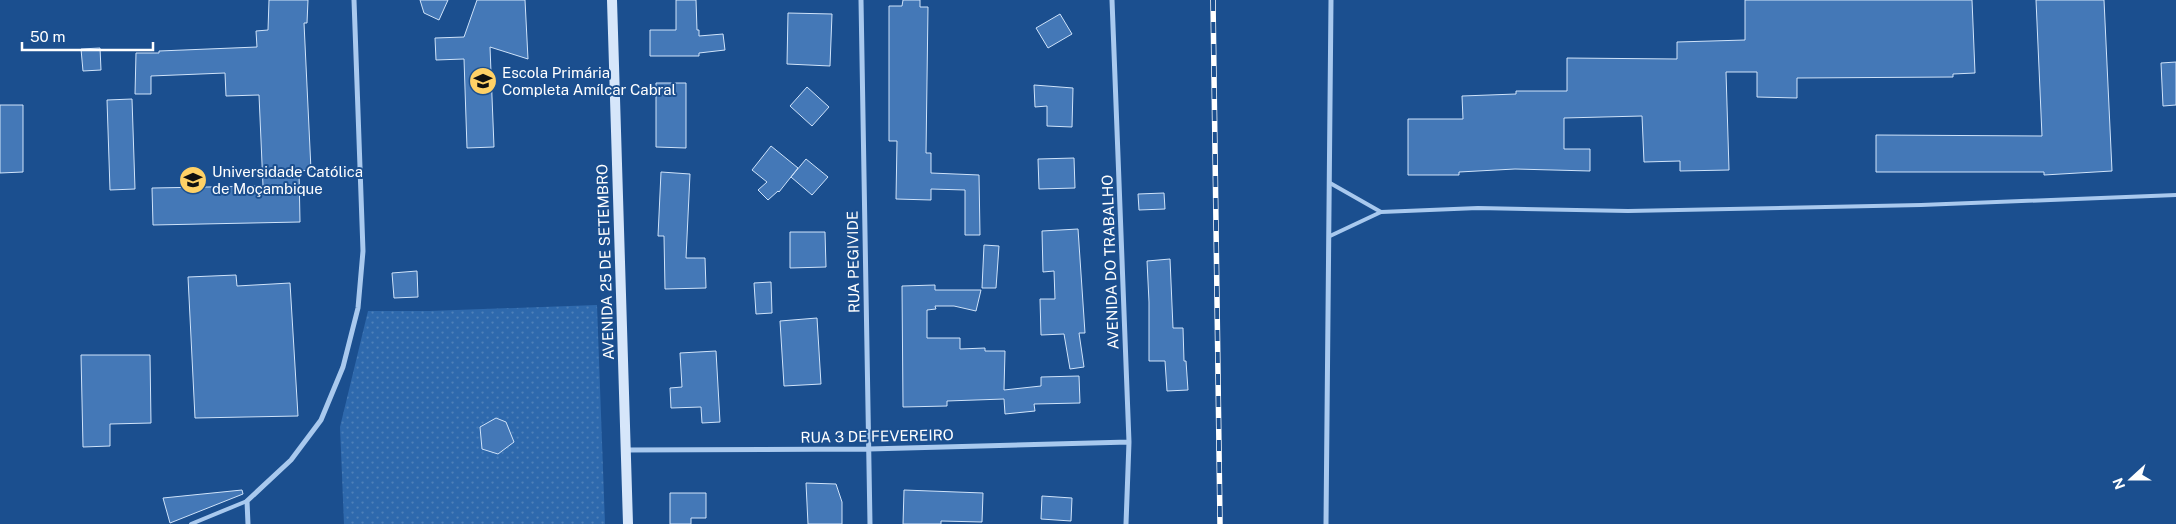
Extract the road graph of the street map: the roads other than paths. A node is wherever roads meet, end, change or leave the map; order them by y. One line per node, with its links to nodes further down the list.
1 (354, 0): 13 (street)
2 (612, 0): 12 (street, AVENIDA 25 DE SETEMBRO)
3 (861, 0): 11 (street, RUA PEGIVIDE)
4 (1112, 0): 10 (street, AVENIDA DO TRABALHO)
5 (1331, 0): 6 (street)
6 (1330, 183): 8 (lane); 9 (street)
7 (2176, 195): 8 (lane)
8 (1382, 212): 9 (lane)
9 (1330, 236): 19 (street)
10 (1129, 442): 11 (street, RUA 3 DE FEVEREIRO); 18 (street, AVENIDA DO TRABALHO)
11 (869, 449): 12 (street, RUA 3 DE FEVEREIRO); 17 (street, RUA PEGIVIDE)
12 (626, 450): 16 (street, AVENIDA 25 DE SETEMBRO)
13 (247, 502): 14 (lane); 15 (street)
14 (191, 524)
15 (248, 524)
16 (628, 524)
17 (870, 524)
18 (1126, 524)
19 (1326, 524)

